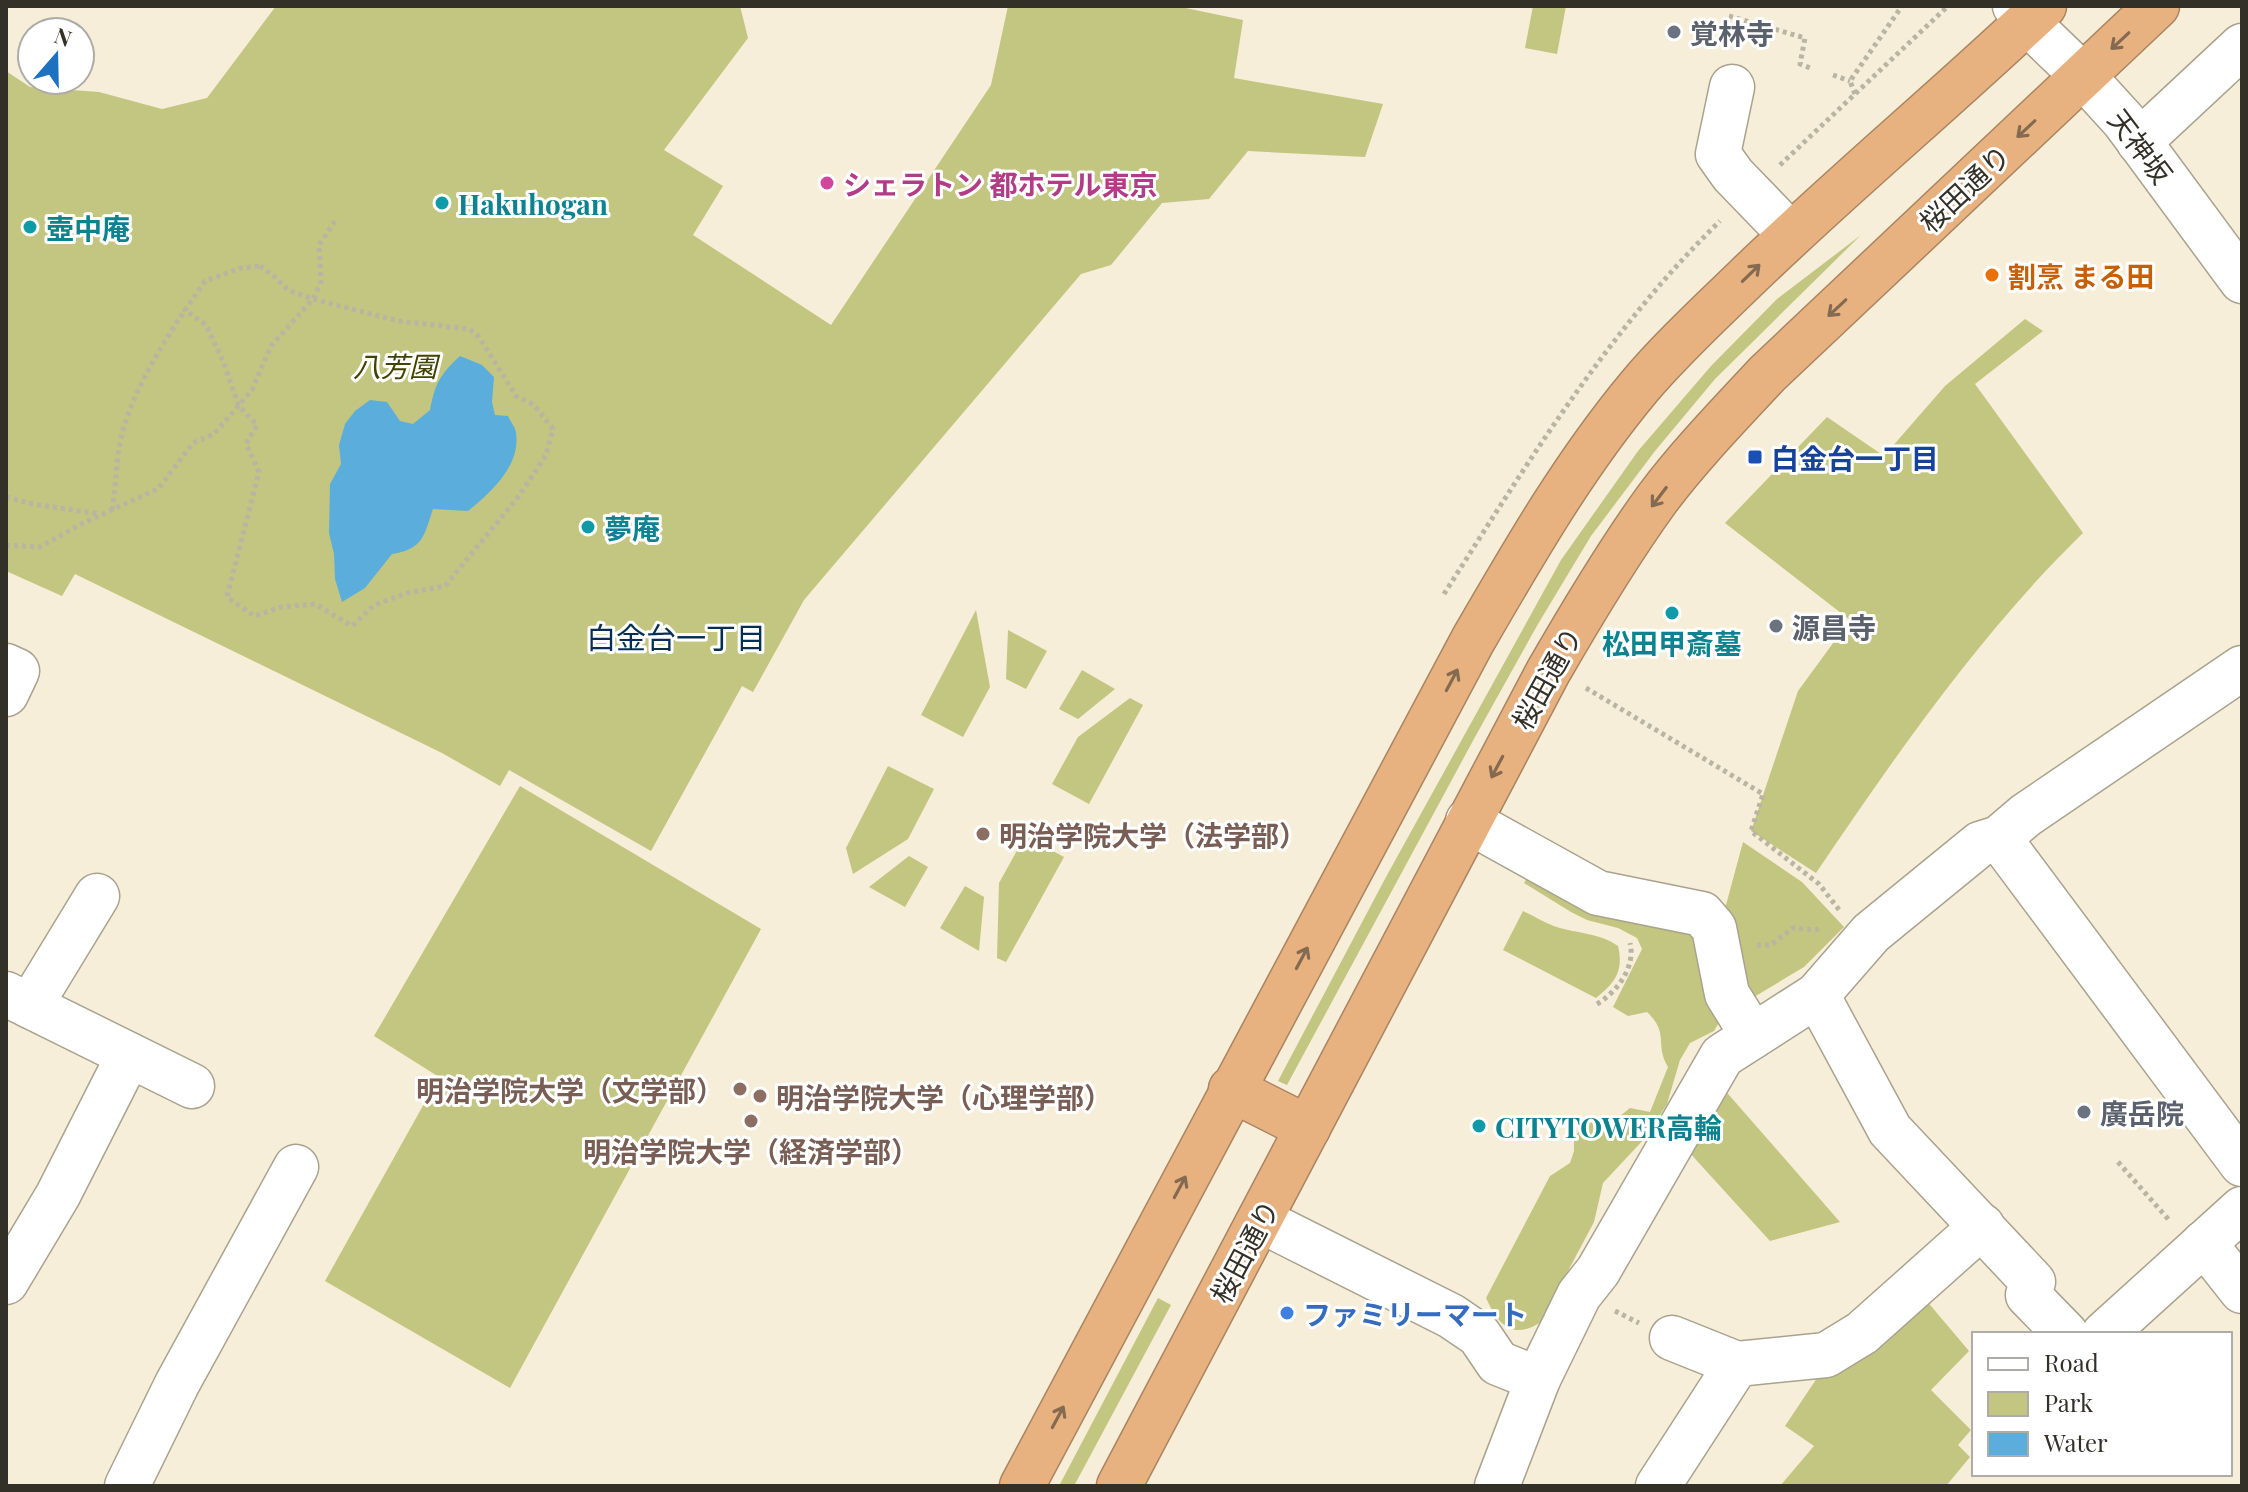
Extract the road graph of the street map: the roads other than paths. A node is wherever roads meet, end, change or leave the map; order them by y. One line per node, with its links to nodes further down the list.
1 (2157, 6): 4 (highway, 桜田通り, one-way to 4)
2 (2029, 11): 4 (street, 天神坂); 7 (highway)
3 (2242, 46): 6 (street)
4 (2083, 76): 6 (street, 天神坂); 12 (highway, 桜田通り, one-way to 12)
5 (1732, 87): 7 (street)
6 (2139, 142): 8 (street, 天神坂)
7 (1791, 235): 20 (highway, one-way to 7)
8 (2242, 281)
9 (6, 666): 11 (street)
10 (2242, 668): 13 (street)
11 (6, 694)
12 (1468, 821): 17 (street); 21 (highway, 桜田通り)
13 (1999, 838): 15 (street); 22 (street)
14 (97, 896): 16 (street)
15 (1817, 995): 17 (street); 26 (street)
16 (18, 1000): 18 (street)
17 (1753, 1036): 34 (street)
18 (129, 1055): 19 (street); 28 (street)
19 (192, 1086)
20 (1231, 1089): 21 (highway); 36 (highway, one-way to 20)
21 (1308, 1128): 25 (highway, 桜田通り)
22 (2242, 1164)
23 (296, 1167): 35 (street)
24 (2242, 1209): 27 (street)
25 (1260, 1220): 34 (street); 37 (highway, 桜田通り)
26 (1982, 1226): 30 (street); 33 (street)
27 (2200, 1247): 29 (street); 31 (street)
28 (6, 1282)
29 (2242, 1291)
30 (2064, 1332)
31 (2106, 1332)
32 (1672, 1338): 33 (street)
33 (1737, 1364): 39 (street)
34 (1538, 1379): 38 (street)
35 (127, 1486)
36 (1022, 1486)
37 (1119, 1486)
38 (1497, 1486)
39 (1658, 1486)

